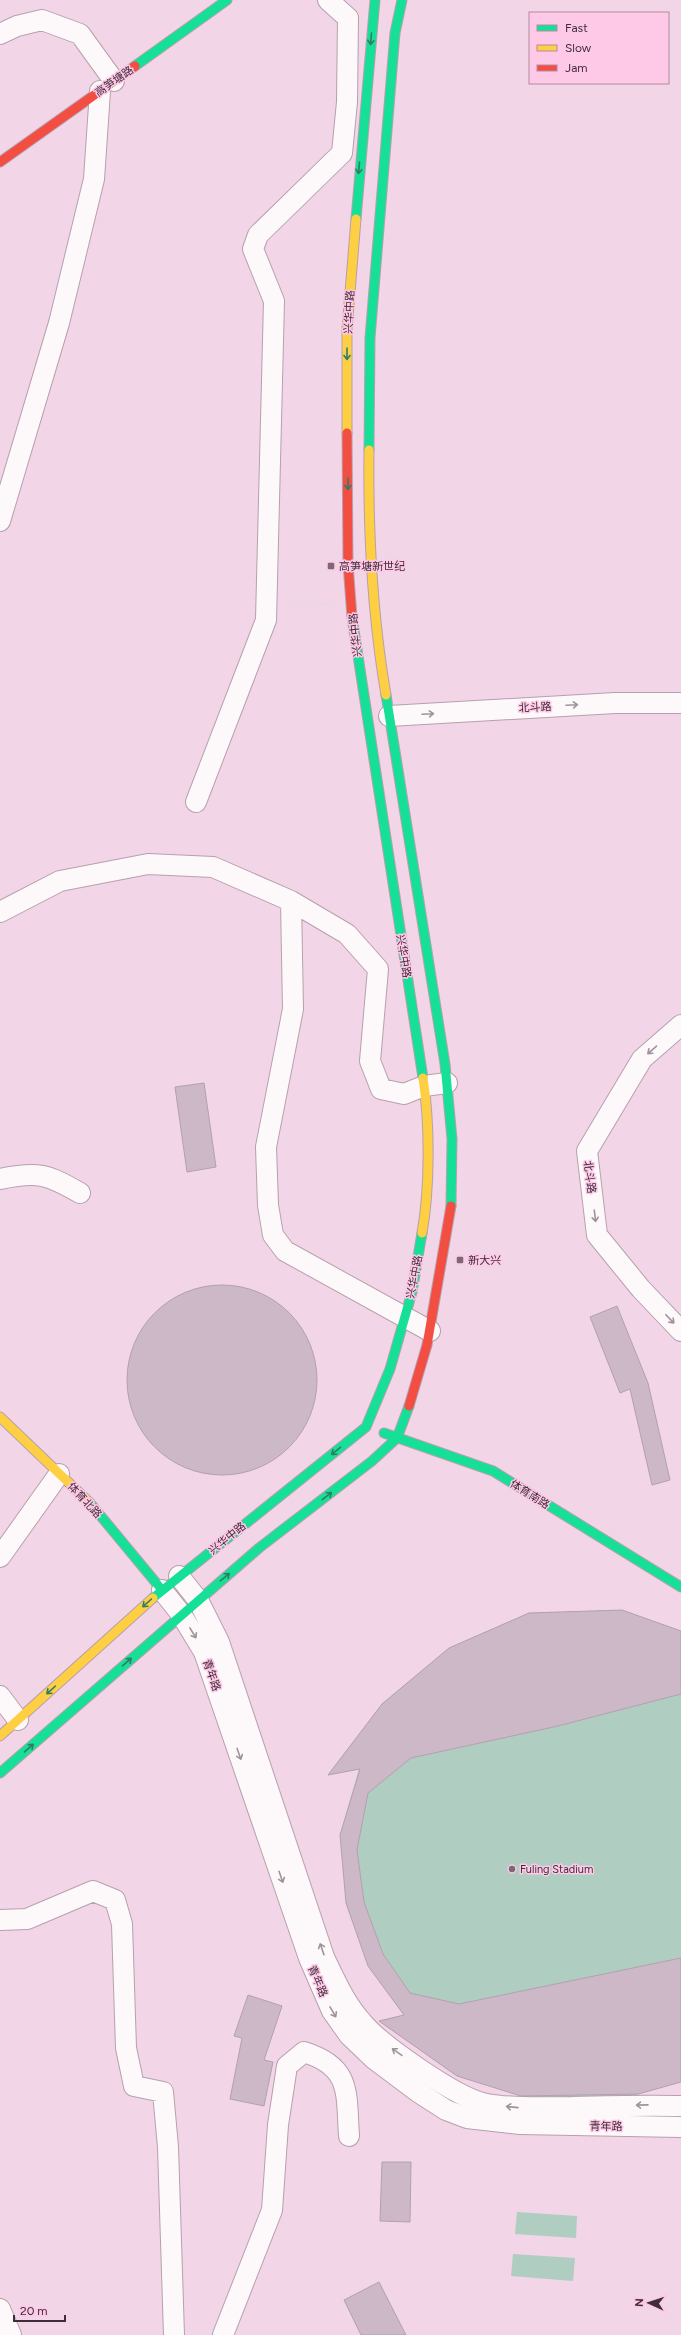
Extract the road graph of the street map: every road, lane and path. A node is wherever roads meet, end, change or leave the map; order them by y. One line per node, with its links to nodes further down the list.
1 (227, 0): 6 (main road, 高笋塘路)
2 (328, 0): 9 (street)
3 (375, 0): 10 (main road, 兴华中路, one-way to 10)
4 (402, 0): 12 (main road)
5 (0, 34): 6 (street)
6 (107, 86): 7 (main road, 高笋塘路); 8 (street)
7 (0, 162)
8 (0, 521)
9 (267, 598): 10 (path); 13 (street)
10 (352, 607): 18 (main road, 兴华中路)
11 (681, 703): 12 (street, 北斗路, one-way to 11)
12 (389, 716): 17 (main road)
13 (196, 802)
14 (291, 901): 15 (street); 18 (street); 21 (street)
15 (0, 912)
16 (681, 1025): 23 (street, 北斗路, one-way to 23)
17 (447, 1083): 18 (street); 22 (main road)
18 (424, 1086): 21 (main road, 兴华中路)
19 (0, 1179): 20 (street)
20 (80, 1193)
21 (405, 1318): 22 (street); 25 (main road, 兴华中路)
22 (430, 1331): 26 (main road)
23 (681, 1331)
24 (0, 1417): 27 (main road, 体育北路)
25 (366, 1427): 26 (main road, 体育南路); 29 (main road, 兴华中路, one-way to 29)
26 (397, 1438): 30 (main road, 体育南路); 32 (main road, one-way to 26)
27 (59, 1474): 28 (street); 31 (main road, 体育北路)
28 (0, 1557)
29 (179, 1576): 31 (main road, 兴华中路); 32 (street)
30 (681, 1587)
31 (162, 1590): 33 (street, 青年路); 35 (main road, 兴华中路, one-way to 35)
32 (198, 1600): 33 (main road); 39 (street, one-way to 32)
33 (181, 1614): 37 (main road, one-way to 33); 40 (street, 青年路, one-way to 40)
34 (0, 1696): 35 (street)
35 (18, 1720): 36 (main road, 兴华中路)
36 (0, 1736)
37 (0, 1774)
38 (0, 1920): 44 (street)
39 (681, 2106)
40 (681, 2127)
41 (349, 2136): 45 (street)
42 (0, 2309): 43 (street)
43 (11, 2335)
44 (174, 2335)
45 (223, 2335)

